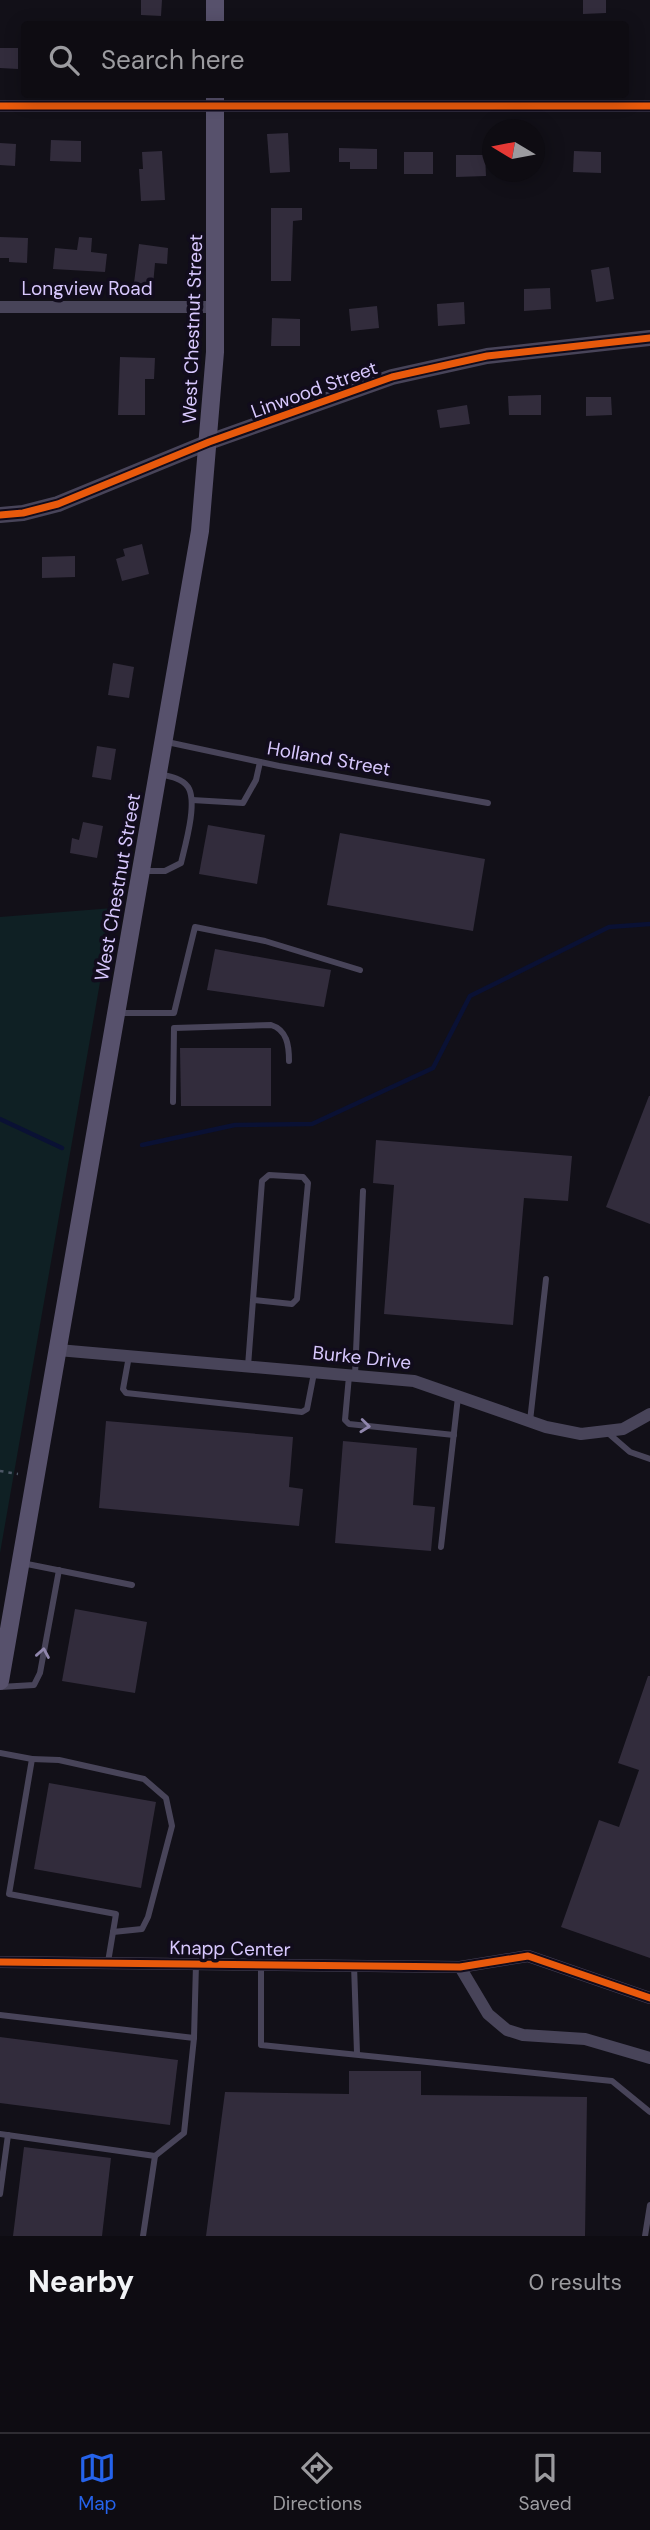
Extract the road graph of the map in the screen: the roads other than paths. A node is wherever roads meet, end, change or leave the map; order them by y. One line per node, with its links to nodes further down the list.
1 (215, 0): 2 (main road)
2 (215, 21)
3 (215, 100): 4 (street); 5 (street); 7 (main road, West Chestnut Street)
4 (0, 106)
5 (650, 106)
6 (0, 307): 7 (street, Longview Road)
7 (215, 307): 9 (main road, West Chestnut Street)
8 (650, 338): 9 (street, Linwood Street)
9 (209, 442): 10 (street, Linwood Street); 11 (main road, West Chestnut Street)
10 (0, 515)
11 (164, 741): 12 (lane, Holland Street); 13 (main road, West Chestnut Street)
12 (260, 762): 14 (lane); 15 (lane, Holland Street)
13 (159, 774): 14 (lane); 16 (main road, West Chestnut Street)
14 (192, 800): 16 (lane)
15 (488, 803)
16 (142, 871): 18 (main road, West Chestnut Street)
17 (360, 970): 19 (lane)
18 (117, 1013): 19 (lane); 26 (main road, West Chestnut Street)
19 (174, 1013): 20 (lane)
20 (174, 1028): 21 (lane); 22 (lane)
21 (289, 1061)
22 (173, 1102)
23 (363, 1191): 30 (lane)
24 (546, 1279): 33 (lane)
25 (253, 1300): 25 (lane); 28 (lane)
26 (58, 1350): 27 (street, Burke Drive); 38 (main road, West Chestnut Street)
27 (129, 1356): 28 (street, Burke Drive); 29 (lane)
28 (248, 1366): 29 (street, Burke Drive)
29 (314, 1371): 30 (street, Burke Drive)
30 (352, 1374): 31 (street, Burke Drive); 35 (lane, one-way to 35)
31 (458, 1395): 33 (street, Burke Drive); 35 (lane)
32 (650, 1414): 34 (street, Burke Drive)
33 (530, 1421): 34 (street, Burke Drive)
34 (608, 1433): 36 (lane)
35 (454, 1435): 37 (lane)
36 (650, 1459)
37 (441, 1547)
38 (21, 1563): 39 (lane); 41 (main road, West Chestnut Street)
39 (59, 1570): 40 (lane); 43 (lane, one-way to 39)
40 (132, 1585)
41 (3, 1642): 42 (main road, West Chestnut Street)
42 (0, 1681)
43 (0, 1687)
44 (0, 1753): 45 (lane)
45 (32, 1759): 46 (lane); 46 (lane)
46 (113, 1931): 48 (lane)
47 (0, 1962): 48 (street, Knapp Center)
48 (108, 1963): 49 (street, Knapp Center)
49 (196, 1964): 50 (street, Knapp Center); 55 (lane)
50 (261, 1964): 51 (street, Knapp Center); 56 (lane)
51 (354, 1965): 52 (street, Knapp Center); 56 (lane)
52 (460, 1966): 53 (street, Knapp Center); 57 (street)
53 (650, 1998)
54 (0, 2015): 55 (lane)
55 (194, 2038): 60 (lane)
56 (356, 2053): 58 (lane)
57 (650, 2058)
58 (650, 2112)
59 (4, 2135): 60 (lane); 61 (lane)
60 (155, 2156): 63 (lane)
61 (0, 2193)
62 (650, 2205): 64 (lane)
63 (143, 2236)
64 (645, 2236)

